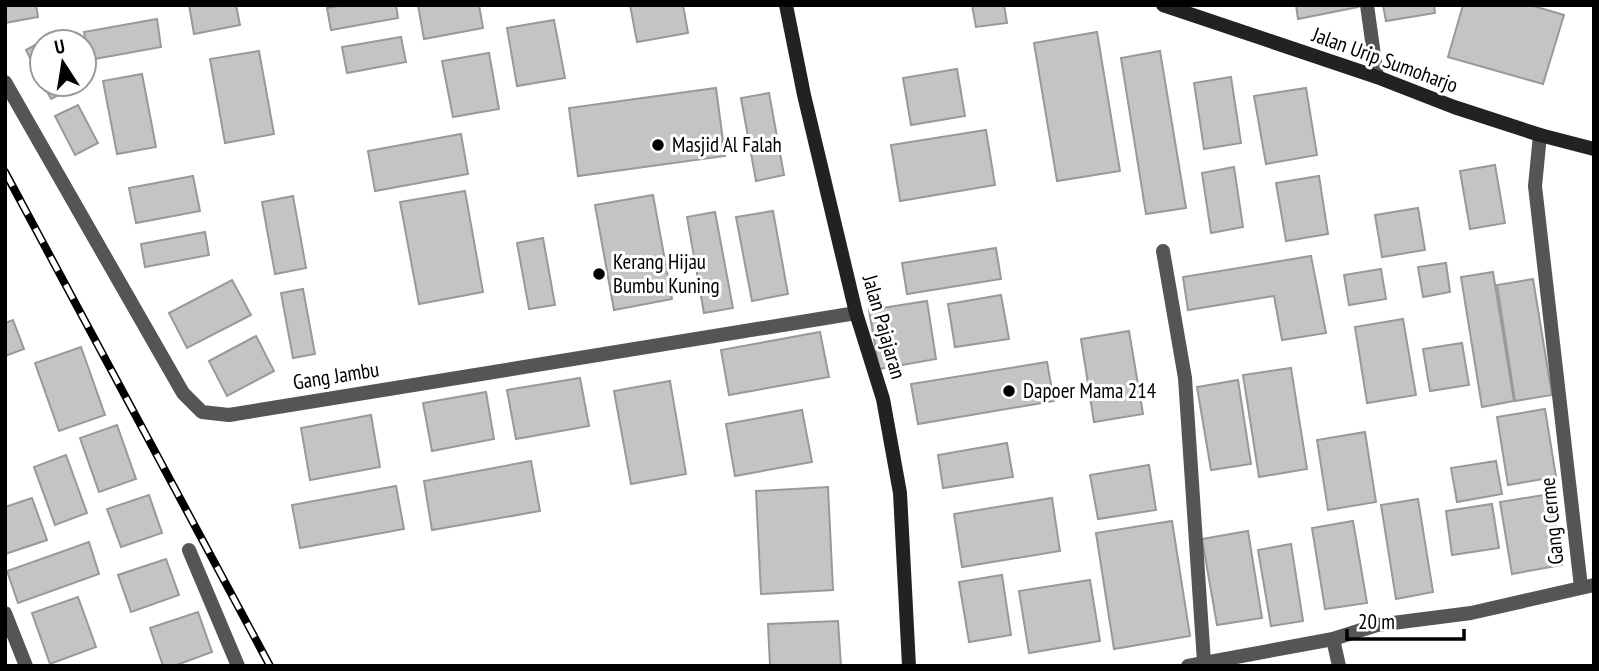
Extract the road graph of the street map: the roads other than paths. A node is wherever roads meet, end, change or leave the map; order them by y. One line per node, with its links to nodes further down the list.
1 (786, 5): 9 (main road, Jalan Pajajaran)
2 (1163, 5): 4 (main road, Jalan Urip Sumoharjo)
3 (1367, 5): 4 (street)
4 (1377, 77): 6 (main road, Jalan Urip Sumoharjo)
5 (5, 82): 9 (street, Gang Jambu)
6 (1540, 135): 7 (main road, Jalan Urip Sumoharjo); 11 (street, Gang Cerme)
7 (1594, 149)
8 (1163, 251): 14 (street)
9 (856, 313): 17 (main road, Jalan Pajajaran)
10 (190, 550): 16 (street)
11 (1587, 586): 13 (street, Gang Cerme)
12 (5, 613): 15 (street)
13 (1333, 639): 14 (street, Gang Cerme); 19 (street)
14 (1204, 662): 18 (street, Gang Cerme)
15 (26, 666)
16 (238, 666)
17 (909, 666)
18 (1188, 666)
19 (1339, 666)

